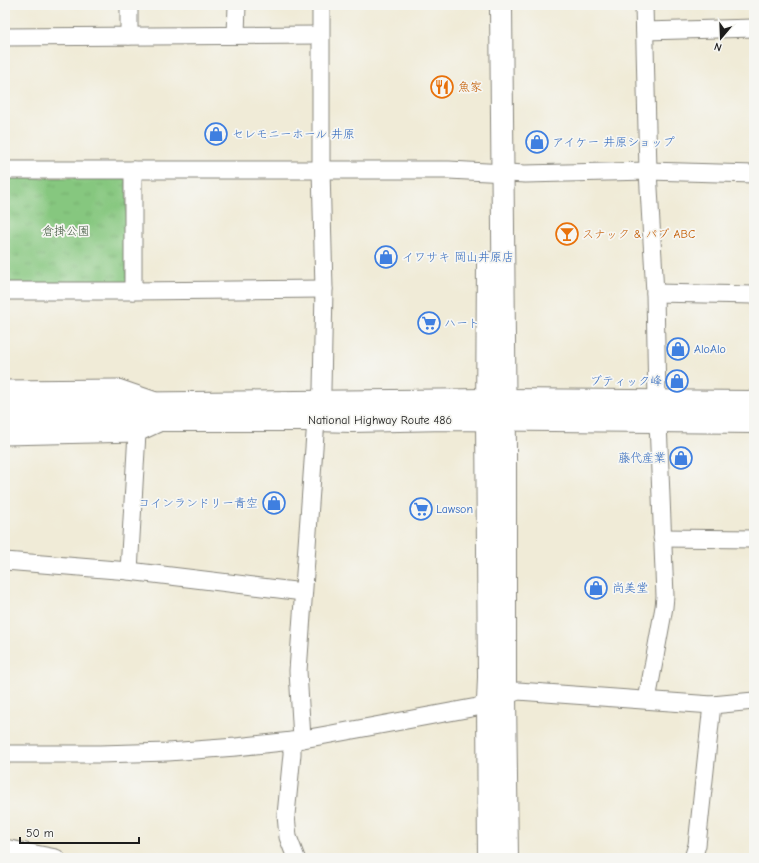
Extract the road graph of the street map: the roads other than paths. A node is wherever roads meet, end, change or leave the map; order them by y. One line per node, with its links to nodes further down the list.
1 (129, 5): 11 (street)
2 (237, 5): 9 (street)
3 (321, 5): 10 (street)
4 (486, 5): 17 (main road)
5 (501, 5): 17 (main road)
6 (644, 5): 8 (street)
7 (754, 28): 8 (street)
8 (645, 31): 16 (street)
9 (236, 35): 10 (street); 11 (street)
10 (320, 35): 13 (street)
11 (129, 36): 12 (street)
12 (5, 37)
13 (321, 169): 15 (street); 17 (street); 19 (street)
14 (5, 170): 15 (street)
15 (133, 170): 21 (street)
16 (648, 171): 17 (street); 18 (street); 22 (street)
17 (495, 172): 27 (main road)
18 (754, 174)
19 (324, 289): 21 (street); 28 (street)
20 (5, 291): 21 (street)
21 (133, 291)
22 (654, 293): 23 (street); 29 (street)
23 (754, 295)
24 (5, 389): 30 (street)
25 (754, 402): 29 (main road, National Highway Route 486)
26 (5, 405): 30 (main road, National Highway Route 486)
27 (496, 410): 28 (main road, National Highway Route 486); 29 (main road, National Highway Route 486); 40 (main road)
28 (318, 411): 30 (main road, National Highway Route 486); 39 (street)
29 (658, 411): 32 (main road, National Highway Route 486); 35 (street)
30 (164, 412): 31 (main road, National Highway Route 486); 33 (street)
31 (5, 421)
32 (754, 422)
33 (136, 433): 34 (street); 38 (street)
34 (5, 436)
35 (662, 538): 36 (street); 41 (street)
36 (754, 539)
37 (5, 561): 38 (street)
38 (129, 571): 39 (street)
39 (303, 592): 44 (street)
40 (496, 699): 41 (street); 44 (street); 49 (main road); 50 (main road)
41 (647, 700): 43 (street)
42 (754, 701): 43 (street)
43 (712, 705): 51 (street)
44 (297, 740): 45 (street); 48 (street)
45 (5, 754)
46 (5, 848): 47 (street)
47 (56, 858)
48 (296, 858)
49 (489, 858)
50 (507, 858)
51 (693, 858)

